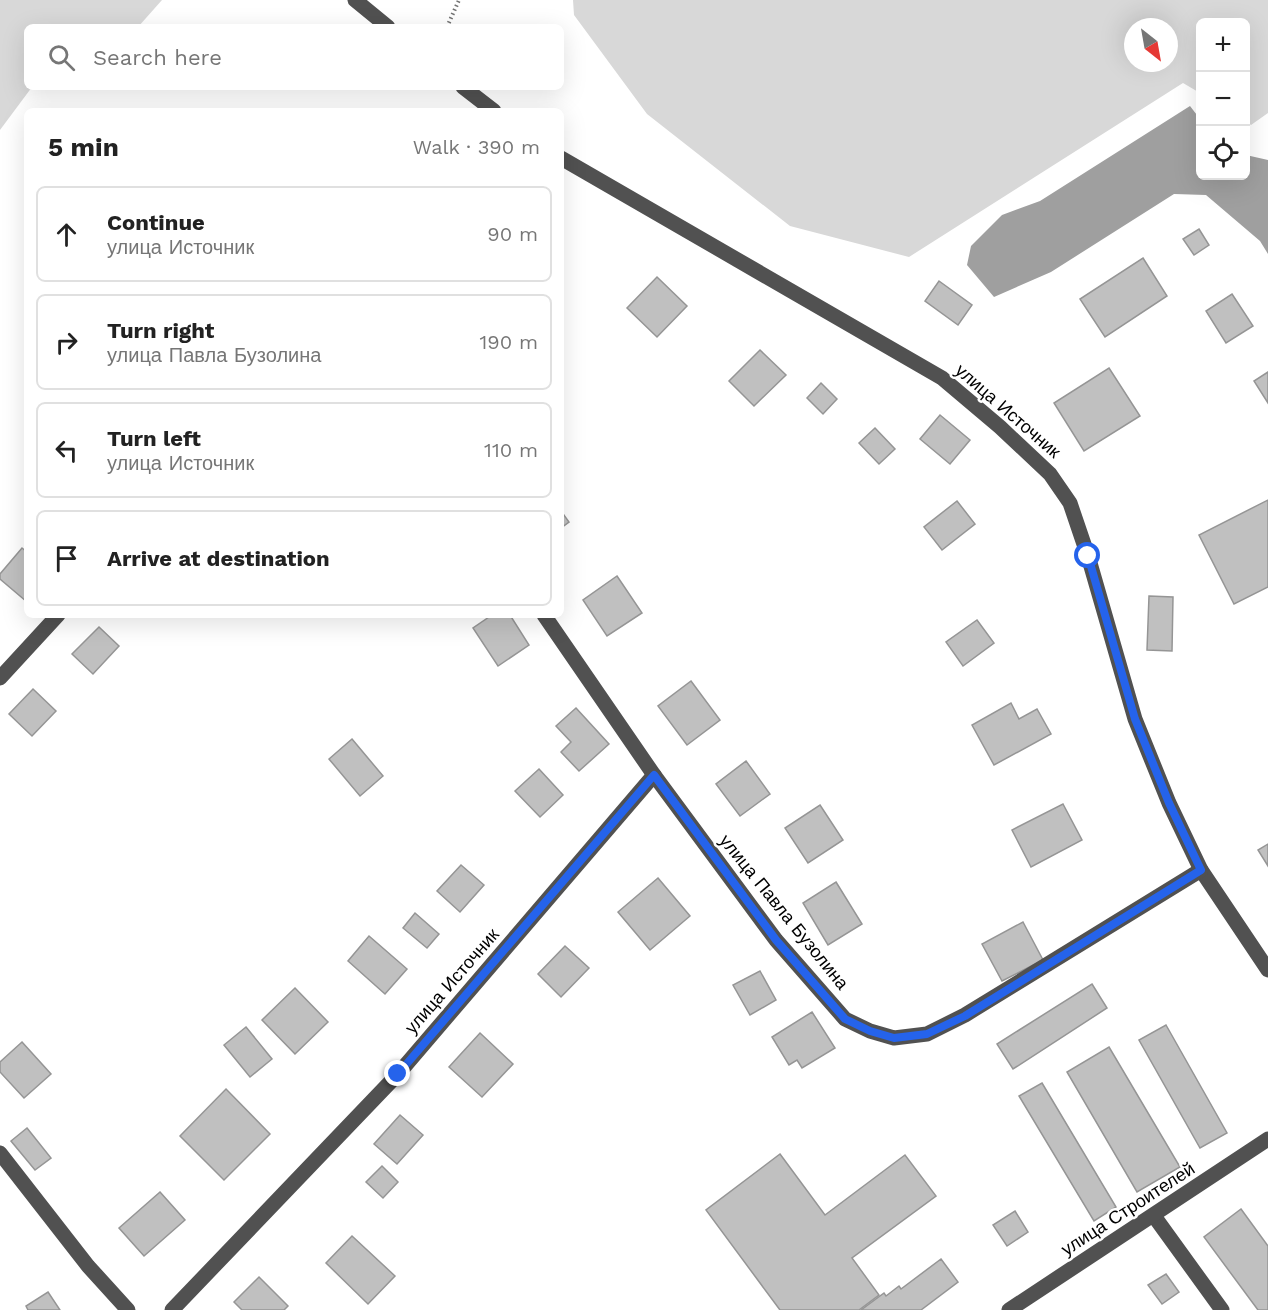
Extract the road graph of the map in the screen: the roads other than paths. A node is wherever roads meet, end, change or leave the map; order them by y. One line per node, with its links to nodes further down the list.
1 (355, 0): 2 (street)
2 (384, 24)
3 (467, 90): 4 (street)
4 (485, 108)
5 (564, 160): 10 (street, улица Источник)
6 (55, 618): 8 (street)
7 (546, 618): 9 (street, улица Павла Бузолина)
8 (0, 678)
9 (654, 775): 10 (street, улица Павла Бузолина); 16 (street, улица Источник)
10 (1201, 870): 11 (street, улица Источник)
11 (1268, 970)
12 (1268, 1139): 14 (street, улица Строителей)
13 (0, 1153): 15 (street)
14 (1154, 1216): 17 (street, улица Строителей); 18 (street)
15 (128, 1310)
16 (172, 1310)
17 (1009, 1310)
18 (1222, 1310)

